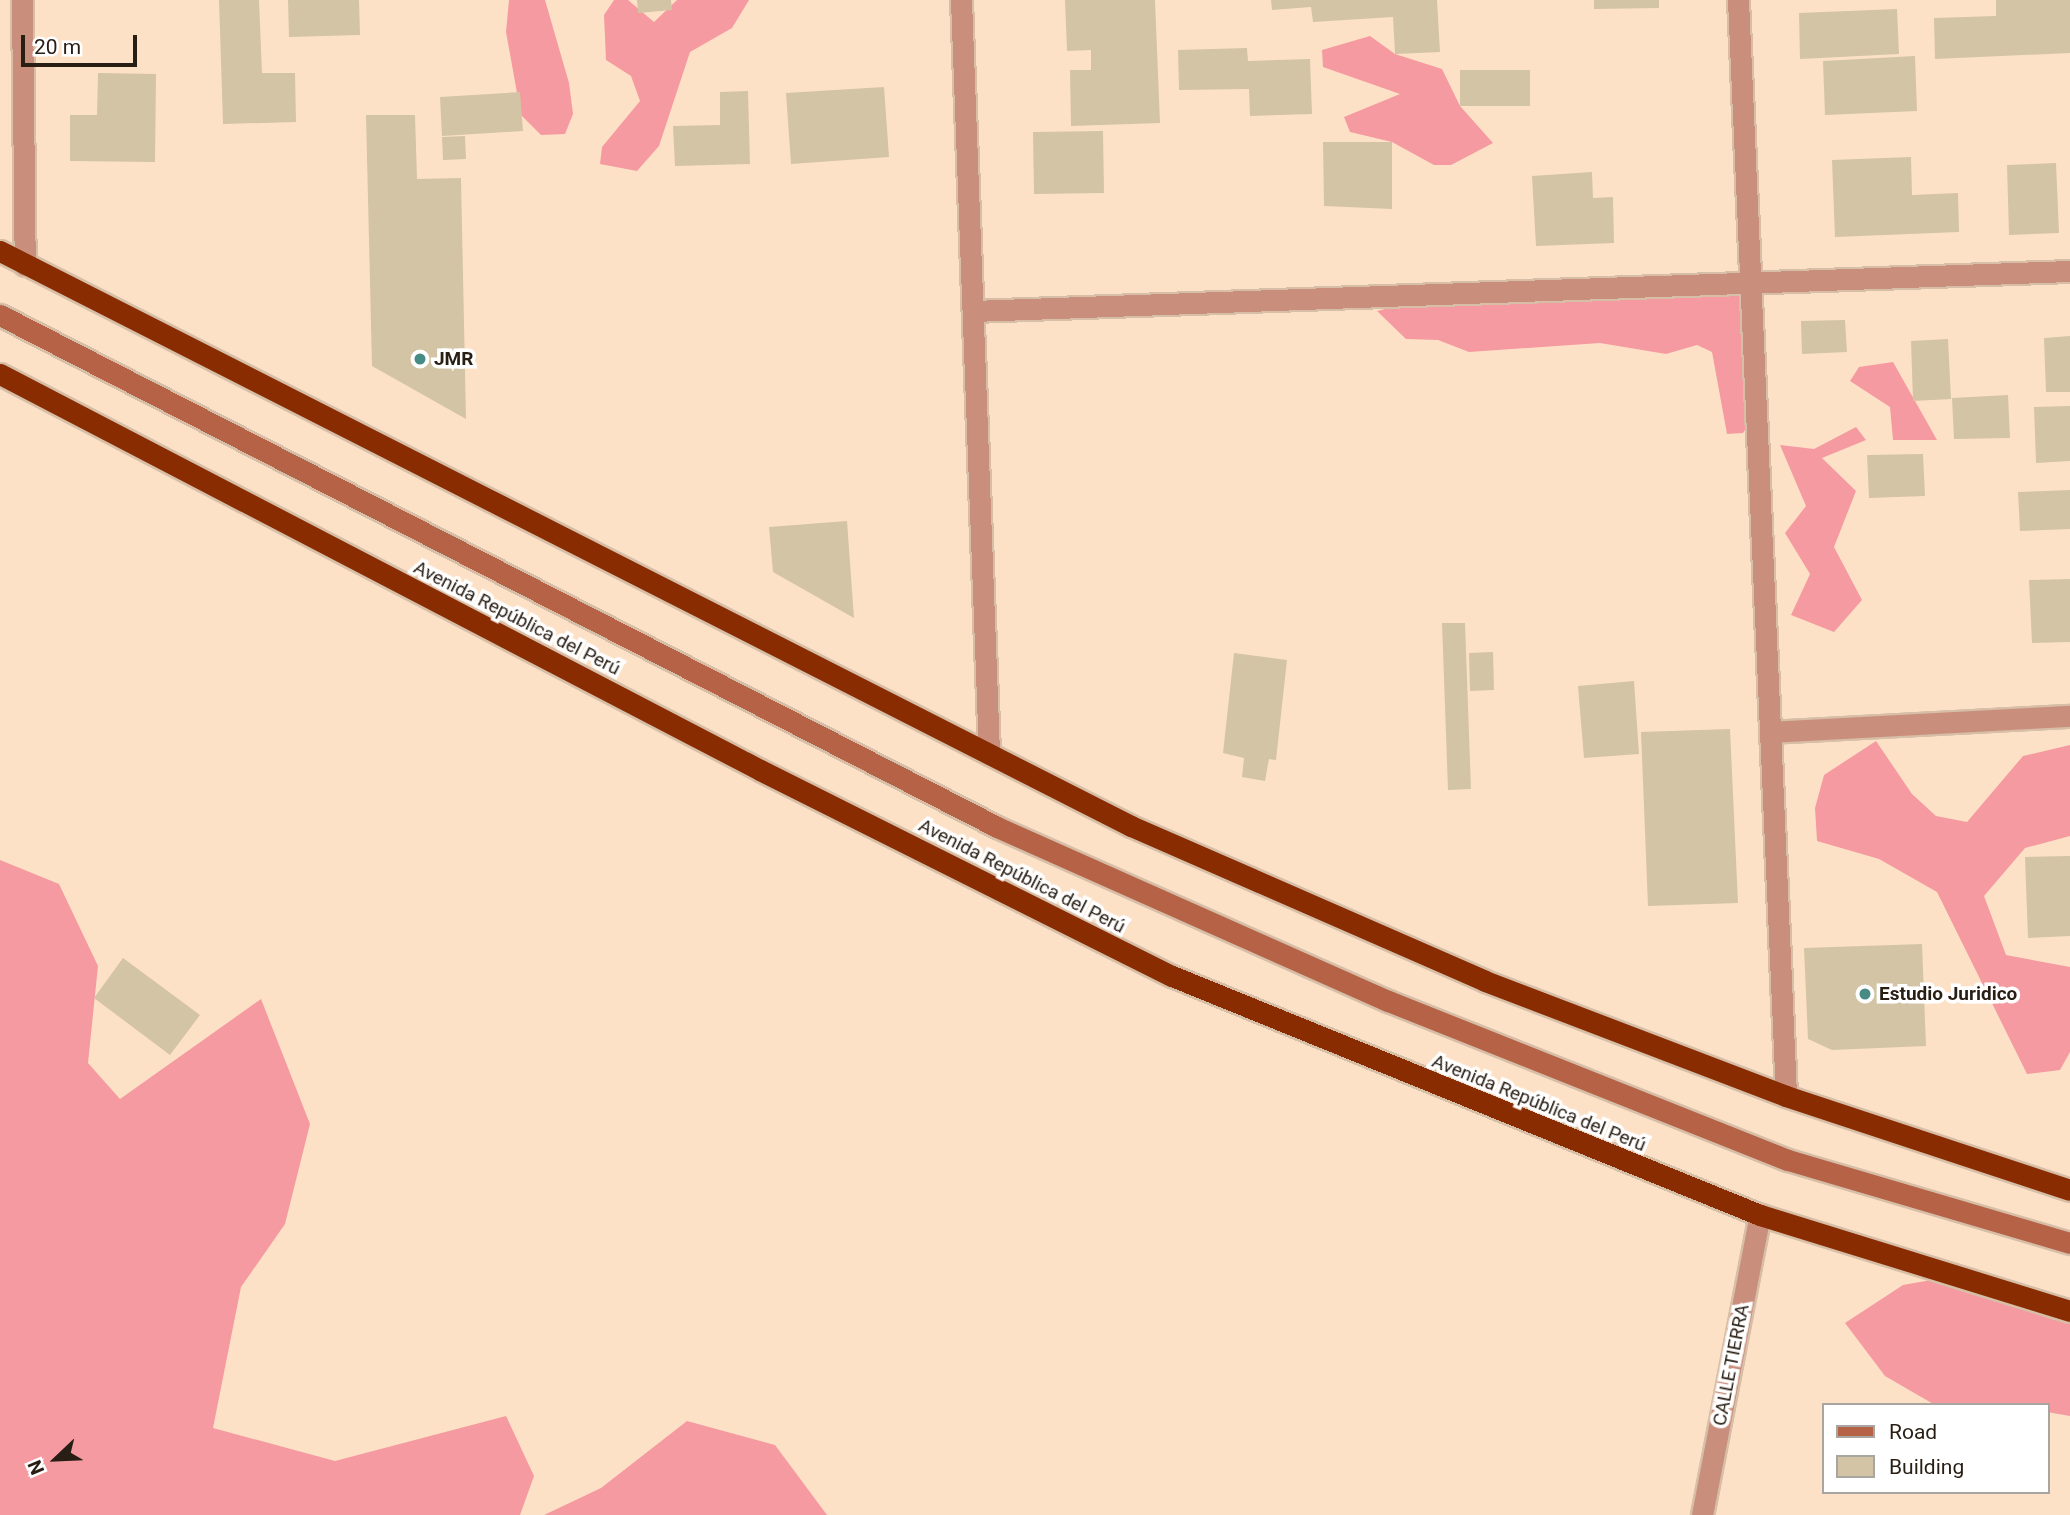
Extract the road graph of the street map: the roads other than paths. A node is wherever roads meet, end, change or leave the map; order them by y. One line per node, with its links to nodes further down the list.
1 (22, 0): 5 (street)
2 (961, 0): 8 (street)
3 (1738, 0): 7 (street)
4 (0, 251): 5 (highway)
5 (25, 265): 13 (highway)
6 (2070, 271): 7 (street)
7 (1751, 282): 8 (street); 12 (street)
8 (973, 311): 13 (street)
9 (0, 315): 17 (street)
10 (0, 374): 16 (highway, Avenida República del Perú)
11 (2070, 716): 12 (street)
12 (1770, 732): 14 (street)
13 (989, 753): 14 (highway)
14 (1786, 1096): 15 (highway)
15 (2070, 1190)
16 (1760, 1215): 18 (highway, Avenida República del Perú); 19 (street, CALLE TIERRA)
17 (2070, 1243)
18 (2070, 1311)
19 (1702, 1515)

